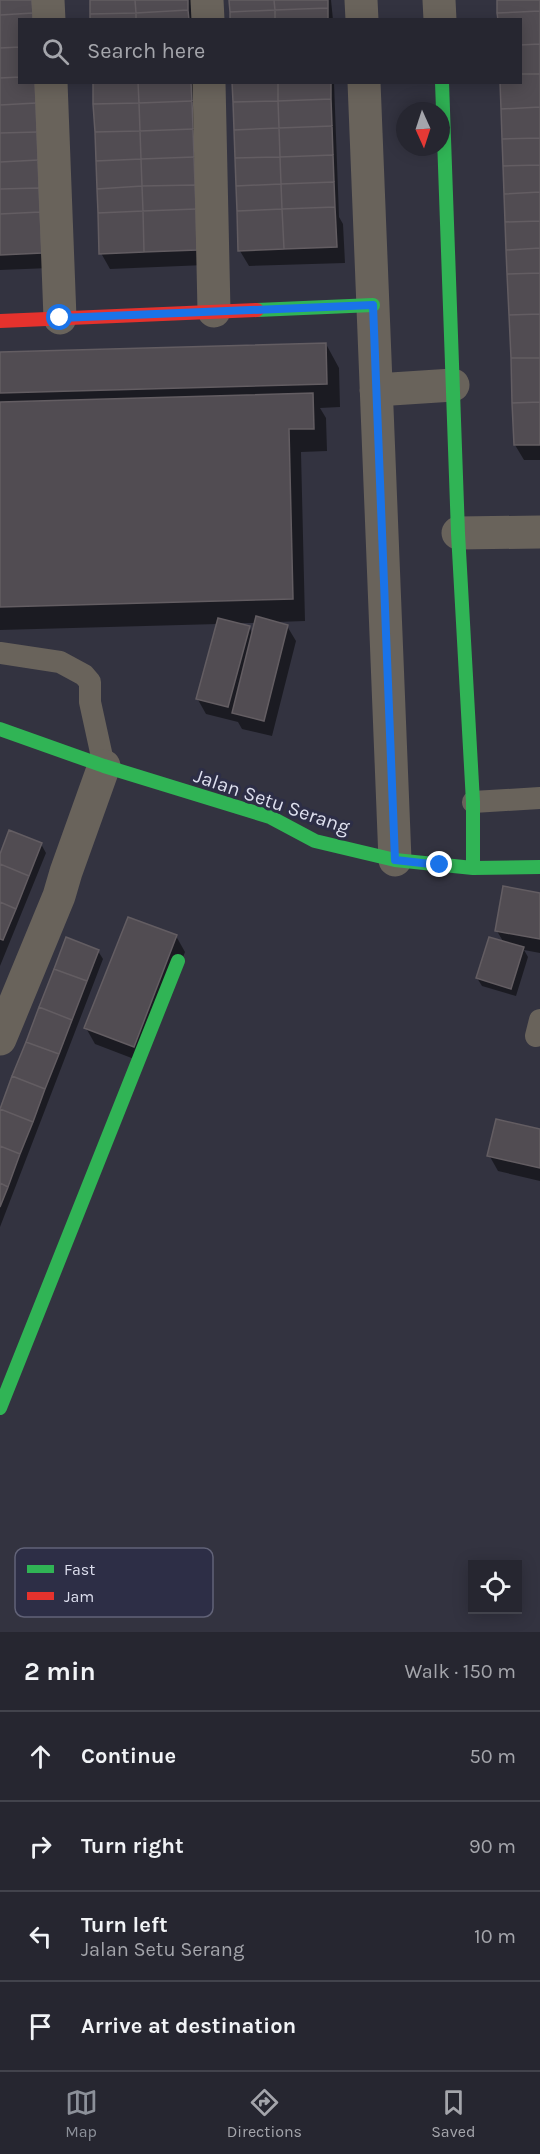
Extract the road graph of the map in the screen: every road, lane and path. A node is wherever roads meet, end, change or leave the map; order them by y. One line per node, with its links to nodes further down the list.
1 (48, 0): 5 (street)
2 (207, 0): 6 (street)
3 (361, 0): 7 (street)
4 (439, 0): 8 (street)
5 (49, 18)
6 (208, 18)
7 (362, 18)
8 (440, 18)
9 (51, 84): 15 (street)
10 (209, 84): 14 (street)
11 (364, 84): 13 (street)
12 (442, 84): 17 (street)
13 (373, 305): 14 (street); 18 (street)
14 (214, 311): 15 (street)
15 (60, 318): 16 (street)
16 (0, 321)
17 (453, 385): 18 (street); 20 (street)
18 (376, 390): 26 (street)
19 (540, 531): 20 (street)
20 (458, 533): 25 (street)
21 (0, 653): 23 (lane)
22 (0, 729): 23 (street, Jalan Setu Serang)
23 (104, 766): 26 (street, Jalan Setu Serang); 30 (street)
24 (540, 798): 25 (lane)
25 (472, 802): 28 (street)
26 (395, 860): 28 (street, Jalan Setu Serang)
27 (540, 867): 28 (street, Jalan Setu Serang)
28 (473, 868)
29 (178, 961): 31 (street)
30 (0, 1039)
31 (0, 1408)

